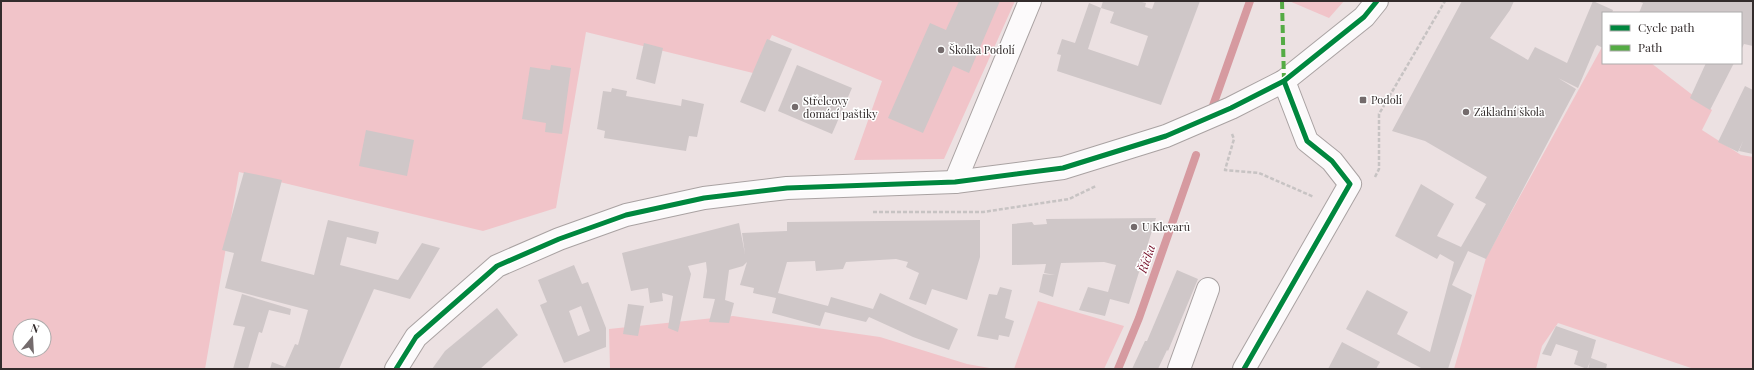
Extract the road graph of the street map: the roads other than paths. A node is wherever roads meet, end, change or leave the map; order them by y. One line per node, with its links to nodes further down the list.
1 (1030, 1): 4 (street)
2 (1377, 1): 3 (street)
3 (1284, 81): 4 (street); 8 (street)
4 (955, 182): 6 (street)
5 (1208, 288): 7 (street)
6 (396, 369)
7 (1179, 369)
8 (1244, 369)

